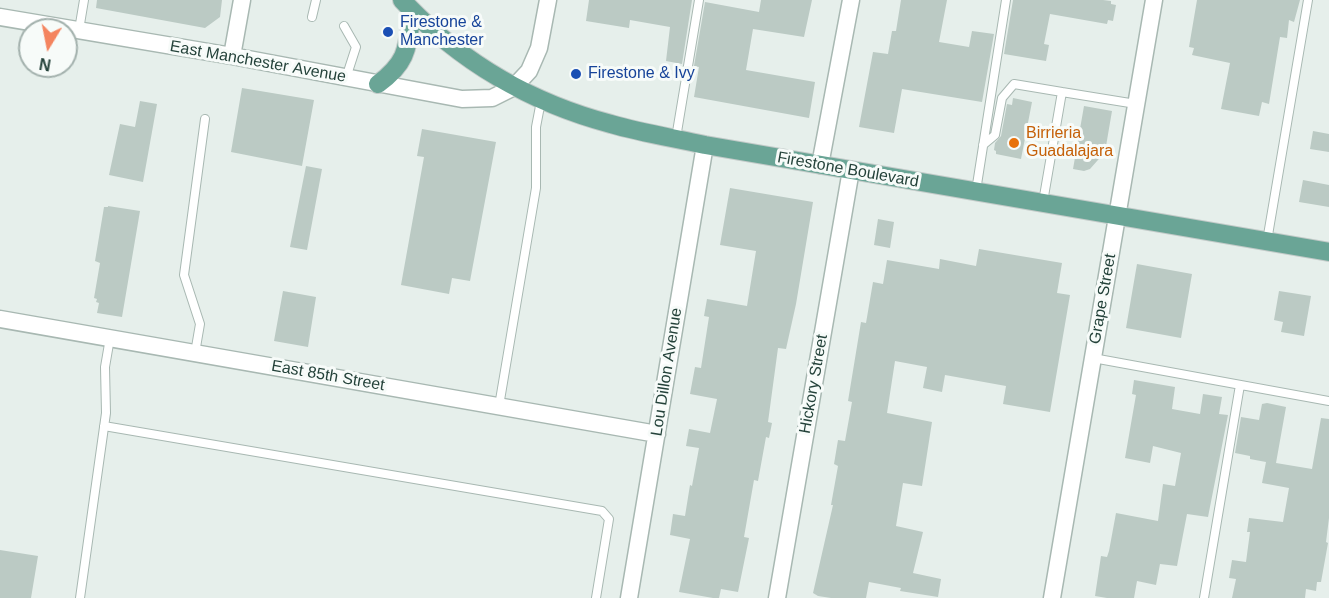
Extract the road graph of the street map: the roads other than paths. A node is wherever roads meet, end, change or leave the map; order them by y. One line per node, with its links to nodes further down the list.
1 (84, 0): 14 (lane)
2 (242, 0): 15 (street)
3 (316, 0): 12 (lane)
4 (548, 0): 18 (street)
5 (699, 0): 23 (lane)
6 (851, 0): 26 (street)
7 (1006, 0): 25 (lane)
8 (1154, 0): 21 (street, Grape Street)
9 (1308, 0): 31 (lane)
10 (407, 5): 17 (main road); 18 (main road, Firestone Boulevard)
11 (0, 17): 14 (street, East Manchester Avenue)
12 (312, 17)
13 (344, 26): 16 (lane)
14 (79, 30): 15 (street, East Manchester Avenue)
15 (232, 56): 16 (street, East Manchester Avenue)
16 (346, 78): 17 (street, East Manchester Avenue)
17 (378, 84): 18 (street, East Manchester Avenue)
18 (514, 87): 20 (main road, Firestone Boulevard)
19 (1062, 92): 21 (lane); 25 (lane); 29 (lane)
20 (541, 100): 23 (main road, Firestone Boulevard); 39 (lane)
21 (1136, 104): 30 (street, Grape Street)
22 (205, 119): 35 (lane)
23 (676, 138): 24 (main road, Firestone Boulevard)
24 (705, 146): 26 (main road, Firestone Boulevard); 41 (street, Lou Dillon Avenue)
25 (983, 146): 28 (lane)
26 (820, 165): 27 (main road, Firestone Boulevard)
27 (851, 170): 28 (main road, Firestone Boulevard); 45 (street, Hickory Street)
28 (976, 191): 29 (main road, Firestone Boulevard)
29 (1043, 202): 30 (main road, Firestone Boulevard)
30 (1118, 215): 31 (main road, Firestone Boulevard); 36 (street, Grape Street)
31 (1268, 241): 32 (main road, Firestone Boulevard)
32 (1329, 252)
33 (0, 319): 34 (street, East 85th Street)
34 (110, 338): 35 (street, East 85th Street); 40 (lane)
35 (195, 353): 39 (street, East 85th Street)
36 (1093, 358): 37 (lane); 46 (street, Grape Street)
37 (1239, 385): 38 (lane); 47 (lane)
38 (1329, 401)
39 (499, 406): 41 (street, East 85th Street)
40 (104, 426): 42 (lane); 43 (lane)
41 (657, 434): 44 (street, Lou Dillon Avenue)
42 (80, 598)
43 (596, 598)
44 (629, 598)
45 (777, 598)
46 (1052, 598)
47 (1204, 598)

